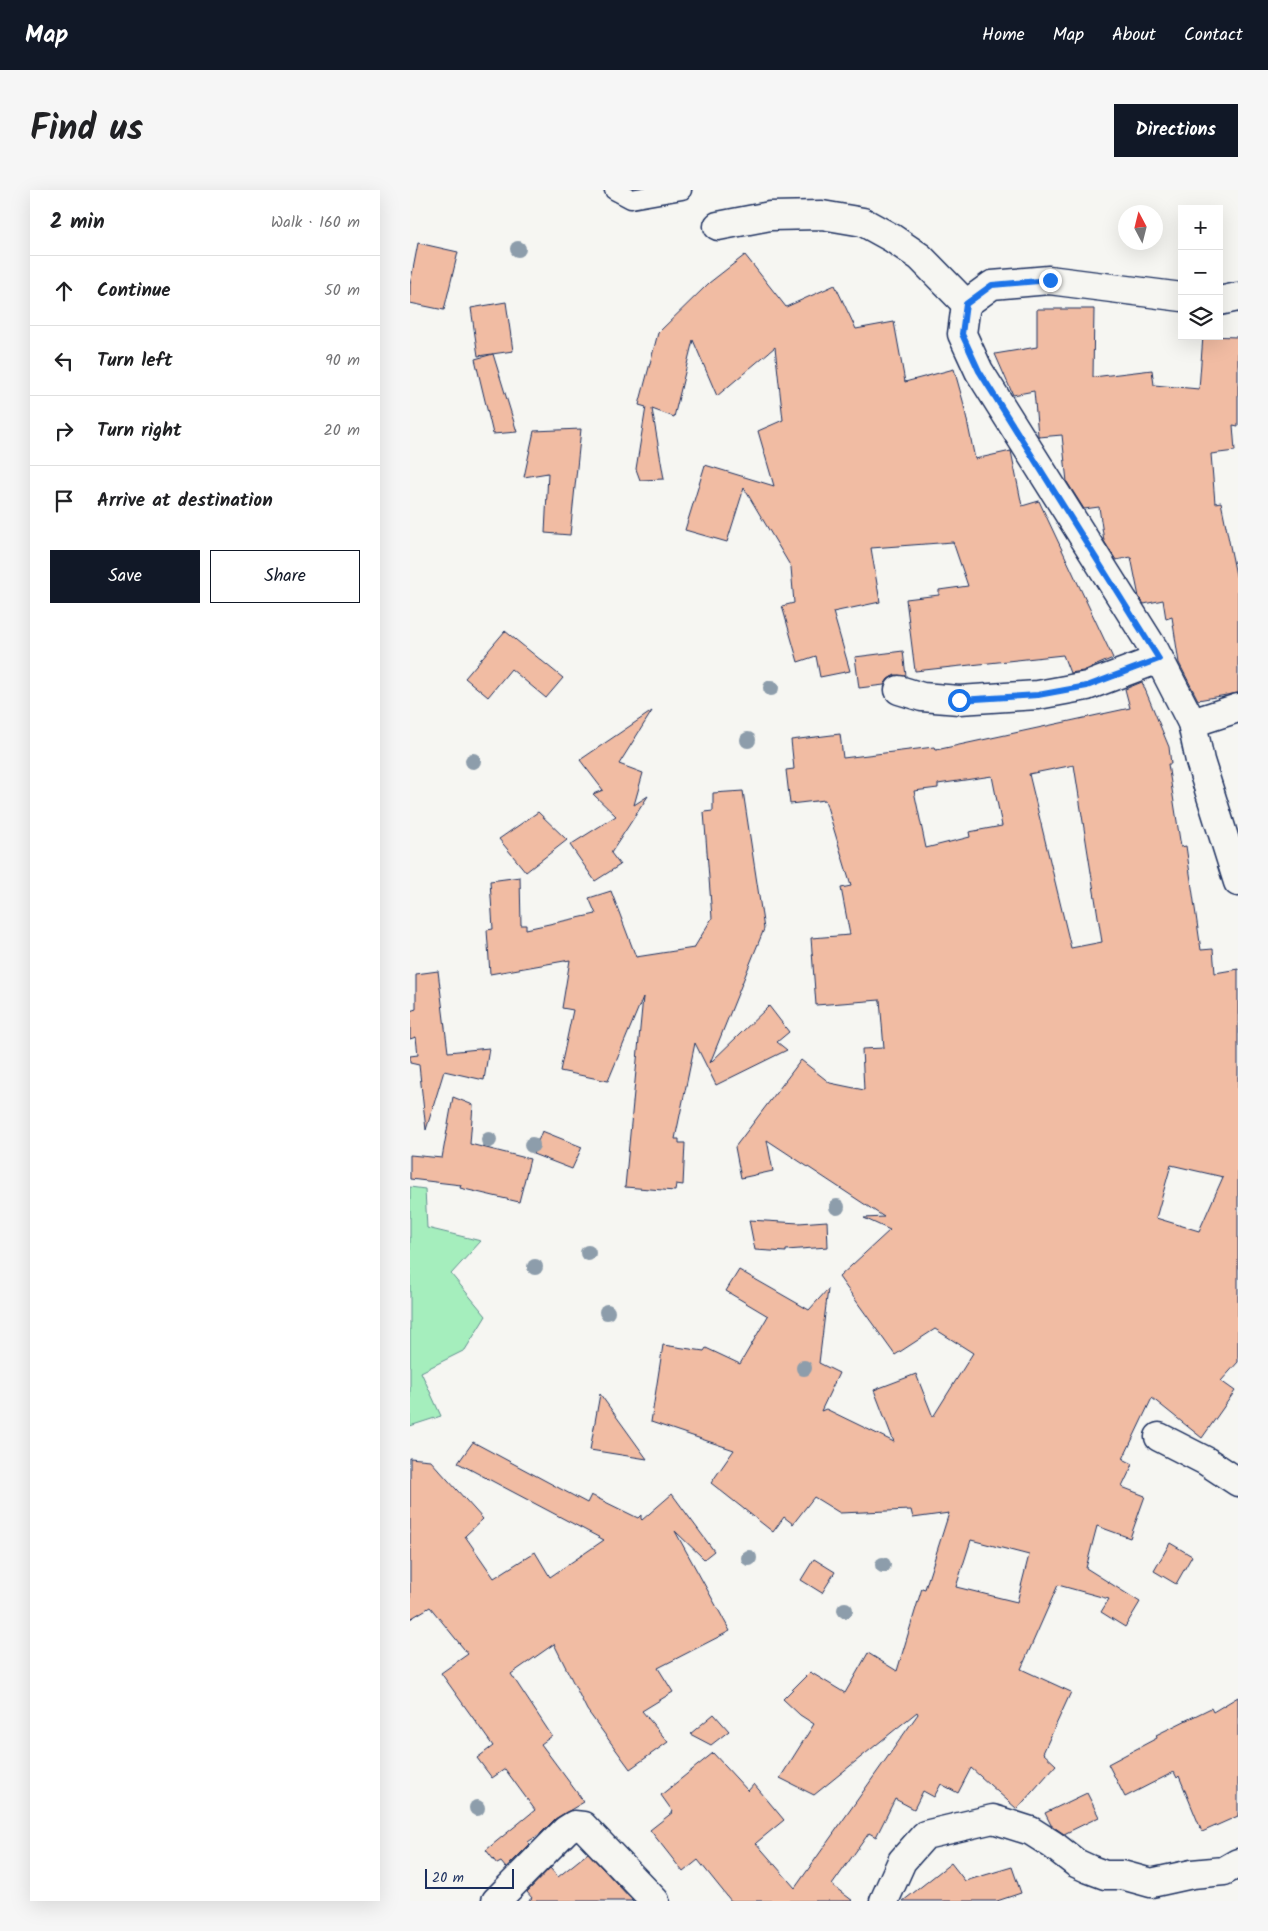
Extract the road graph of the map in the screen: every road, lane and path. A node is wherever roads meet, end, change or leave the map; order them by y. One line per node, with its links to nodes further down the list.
1 (614, 190): 2 (lane)
2 (682, 190)
3 (718, 226): 7 (street)
4 (1178, 297): 7 (street)
5 (1238, 297): 6 (street)
6 (1223, 300)
7 (966, 304): 8 (street)
8 (1159, 659): 9 (street); 11 (street)
9 (899, 690)
10 (1238, 708): 11 (street)
11 (1192, 723): 12 (street)
12 (1231, 839): 13 (street)
13 (1238, 882)
14 (1159, 1437): 15 (street)
15 (1238, 1482)
16 (1238, 1863): 19 (street)
17 (496, 1901): 18 (street)
18 (655, 1901)
19 (884, 1901)

